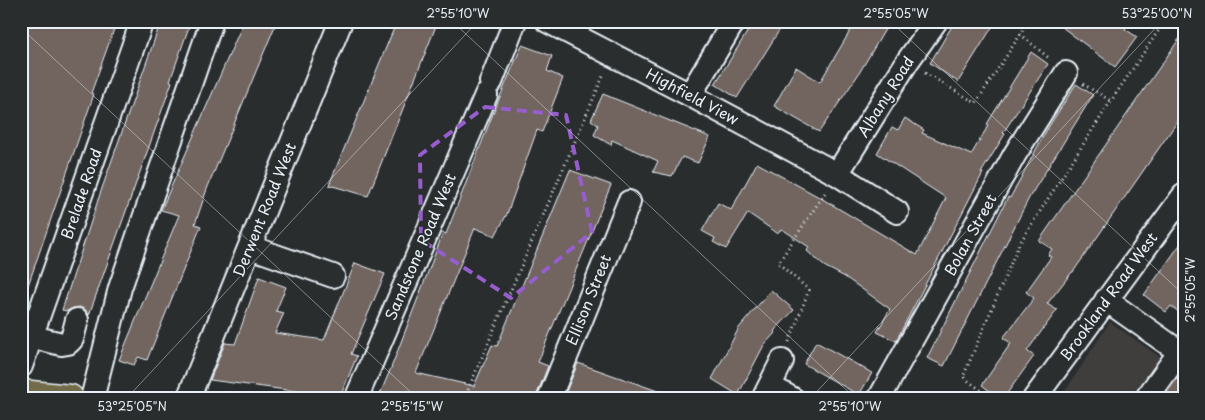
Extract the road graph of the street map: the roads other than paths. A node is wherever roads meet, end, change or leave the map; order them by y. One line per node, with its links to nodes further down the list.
1 (142, 21): 18 (street, Brelade Road)
2 (212, 21): 25 (street)
3 (341, 21): 14 (street, Derwent Road West)
4 (515, 21): 27 (street, Sandstone Road West)
5 (547, 21): 9 (street, Highfield View)
6 (734, 21): 9 (street)
7 (936, 21): 10 (street, Albany Road)
8 (1066, 73): 30 (street, Bolan Street)
9 (690, 95): 10 (street, Highfield View)
10 (838, 174): 13 (street, Highfield View)
11 (1184, 195): 16 (street, Brookland Road West)
12 (629, 202): 28 (street, Ellison Street)
13 (897, 212)
14 (250, 247): 15 (street); 26 (street, Derwent Road West)
15 (333, 276)
16 (1106, 300): 19 (street); 31 (street, Brookland Road West)
17 (77, 320): 18 (street)
18 (32, 338): 21 (street, Brelade Road)
19 (1182, 351): 32 (street)
20 (782, 361): 22 (street)
21 (21, 366)
22 (766, 393): 29 (street)
23 (21, 394): 24 (main road)
24 (70, 399)
25 (92, 399)
26 (188, 399)
27 (356, 399)
28 (549, 399)
29 (793, 399)
30 (878, 399)
31 (1034, 399)
32 (1146, 399)

